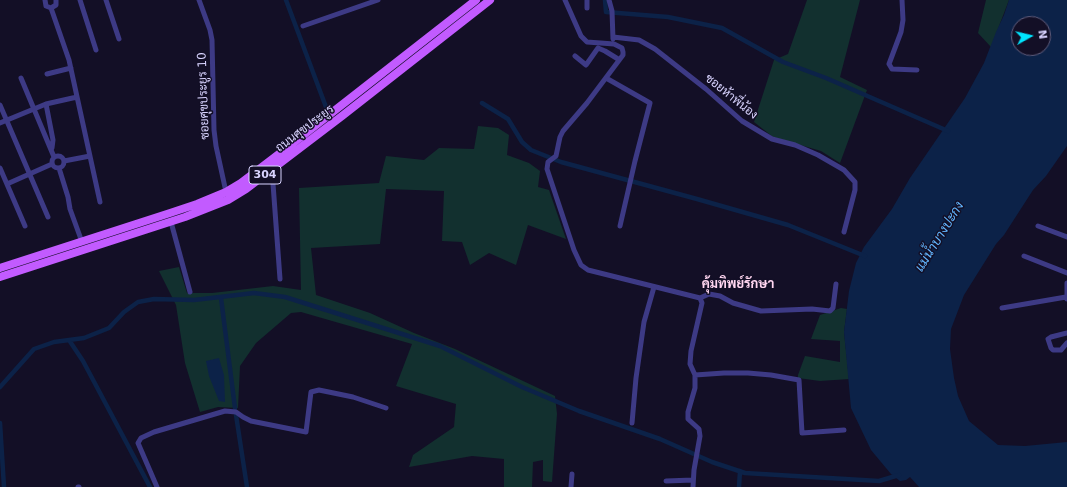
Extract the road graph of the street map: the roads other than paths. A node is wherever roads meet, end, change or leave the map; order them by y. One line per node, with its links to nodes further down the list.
1 (45, 0): 13 (street)
2 (57, 0): 13 (street)
3 (80, 0): 20 (street)
4 (106, 0): 17 (street)
5 (199, 0): 44 (street, ซอยศุขประยูร 10)
6 (378, 0): 15 (street)
7 (476, 0): 44 (main road, ถนนศุขประยูร / 304)
8 (490, 0): 41 (main road, ถนนศุขประยูร / 304)
9 (565, 0): 19 (street)
10 (587, 0): 14 (street)
11 (610, 0): 16 (street)
12 (902, 0): 24 (street)
13 (51, 8): 23 (street)
14 (586, 8)
15 (304, 26)
16 (613, 37): 18 (street); 51 (street, ซอยห้าพี่น้อง)
17 (119, 39)
18 (614, 44): 19 (street); 22 (street)
19 (599, 46): 21 (street); 22 (street)
20 (96, 50)
21 (575, 56)
22 (618, 59): 27 (street)
23 (71, 68): 25 (street); 28 (street)
24 (917, 70)
25 (47, 74)
26 (21, 78): 31 (street)
27 (606, 78): 49 (street); 62 (street)
28 (77, 97): 29 (street); 35 (street)
29 (46, 104): 31 (street); 34 (street)
30 (0, 105): 32 (street)
31 (34, 109): 32 (street); 34 (street)
32 (7, 120): 33 (street); 42 (street)
33 (0, 123)
34 (52, 150): 36 (street)
35 (90, 156): 37 (street); 45 (street)
36 (54, 157): 37 (street); 38 (street)
37 (64, 161): 40 (street)
38 (52, 164): 40 (street); 42 (street)
39 (0, 168): 43 (street)
40 (59, 168): 53 (street)
41 (272, 170): 47 (main road, ถนนศุขประยูร / 304); 59 (street)
42 (30, 174): 43 (street); 46 (street)
43 (7, 184): 48 (street)
44 (226, 192): 53 (main road, ถนนศุขประยูร / 304)
45 (100, 202)
46 (48, 217)
47 (171, 222): 55 (main road, ถนนศุขประยูร / 304); 63 (street)
48 (25, 226)
49 (620, 226)
50 (1038, 226): 52 (street)
51 (844, 232)
52 (1067, 237)
53 (82, 242): 55 (main road, ถนนศุขประยูร / 304)
54 (1024, 256): 57 (street)
55 (47, 257): 56 (main road, ถนนศุขประยูร / 304); 58 (main road, ถนนศุขประยูร / 304)
56 (1, 265)
57 (1067, 273)
58 (0, 277)
59 (280, 279)
60 (1067, 283): 65 (street)
61 (836, 284): 64 (street)
62 (654, 287): 64 (street); 71 (street)
63 (190, 292)
64 (700, 298): 69 (street)
65 (1066, 299): 66 (street)
66 (1002, 308)
67 (1067, 333): 68 (street)
68 (1067, 343)
69 (695, 375): 72 (street); 74 (street)
70 (386, 408): 76 (street)
71 (632, 423)
72 (844, 430)
73 (572, 474): 77 (street)
74 (693, 480): 75 (street); 78 (street)
75 (666, 481)
76 (157, 487)
77 (571, 487)
78 (693, 487)

